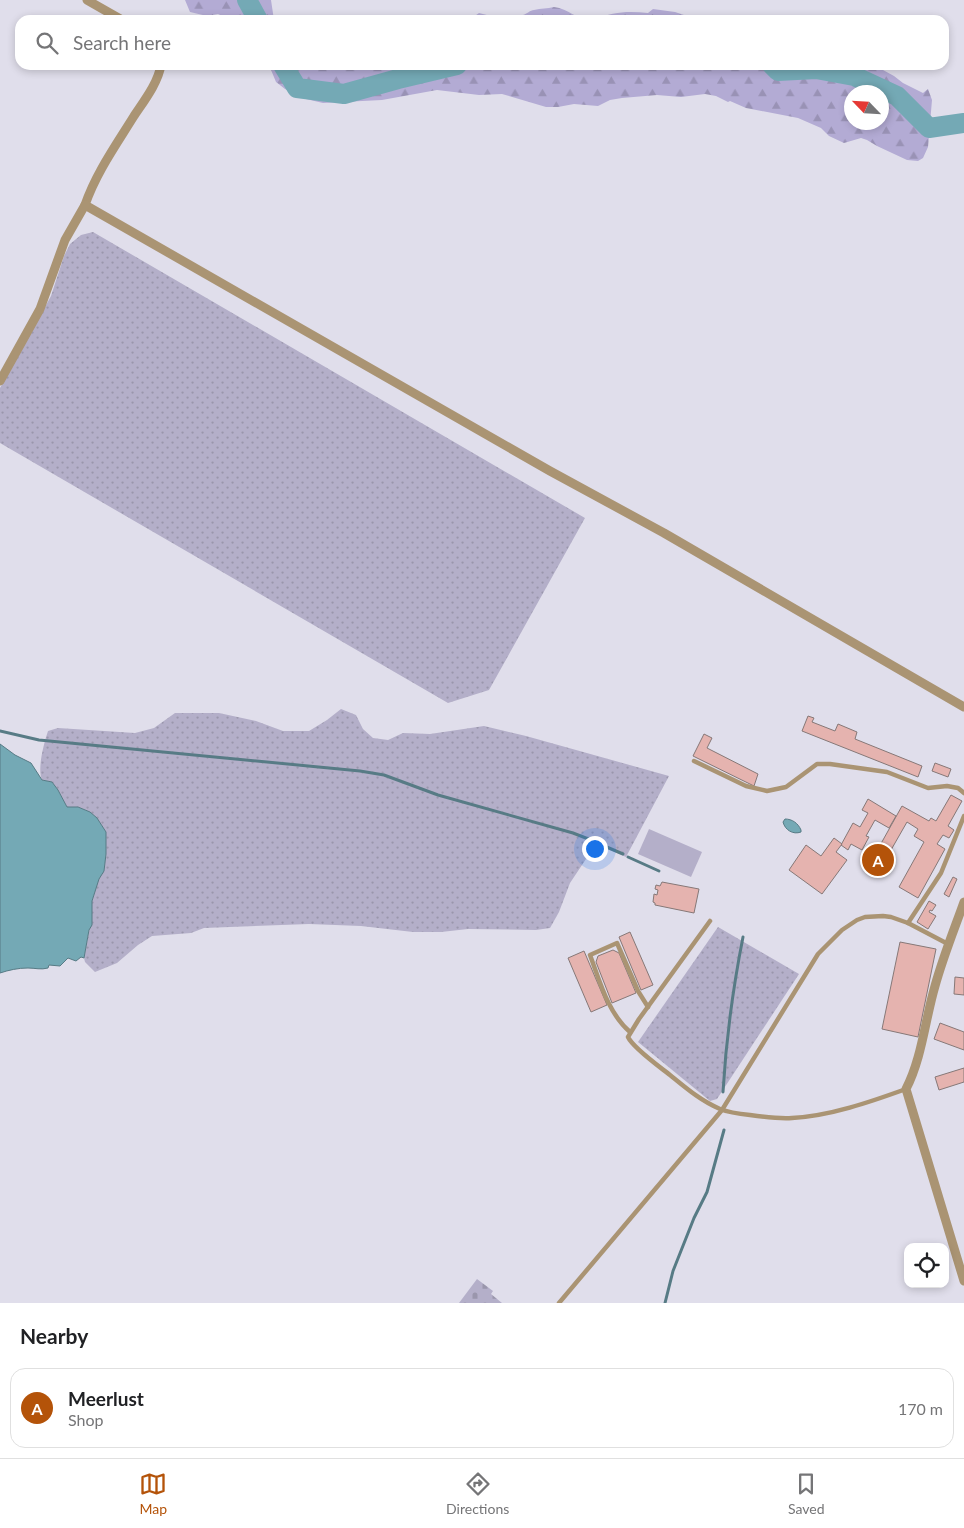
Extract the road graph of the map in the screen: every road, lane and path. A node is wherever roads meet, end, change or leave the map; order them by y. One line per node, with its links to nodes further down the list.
1 (88, 0): 2 (street)
2 (114, 15)
3 (160, 70): 4 (street)
4 (84, 205): 5 (street); 6 (street)
5 (0, 381)
6 (964, 707)
7 (694, 761): 8 (lane)
8 (964, 793)
9 (964, 816): 12 (lane)
10 (964, 902): 13 (street)
11 (710, 921): 14 (lane)
12 (908, 923): 13 (lane); 17 (lane)
13 (948, 944): 16 (street)
14 (648, 1007): 15 (lane); 15 (lane)
15 (630, 1032): 17 (lane)
16 (906, 1089): 17 (lane); 18 (street)
17 (722, 1110): 19 (lane)
18 (964, 1281)
19 (559, 1303)

